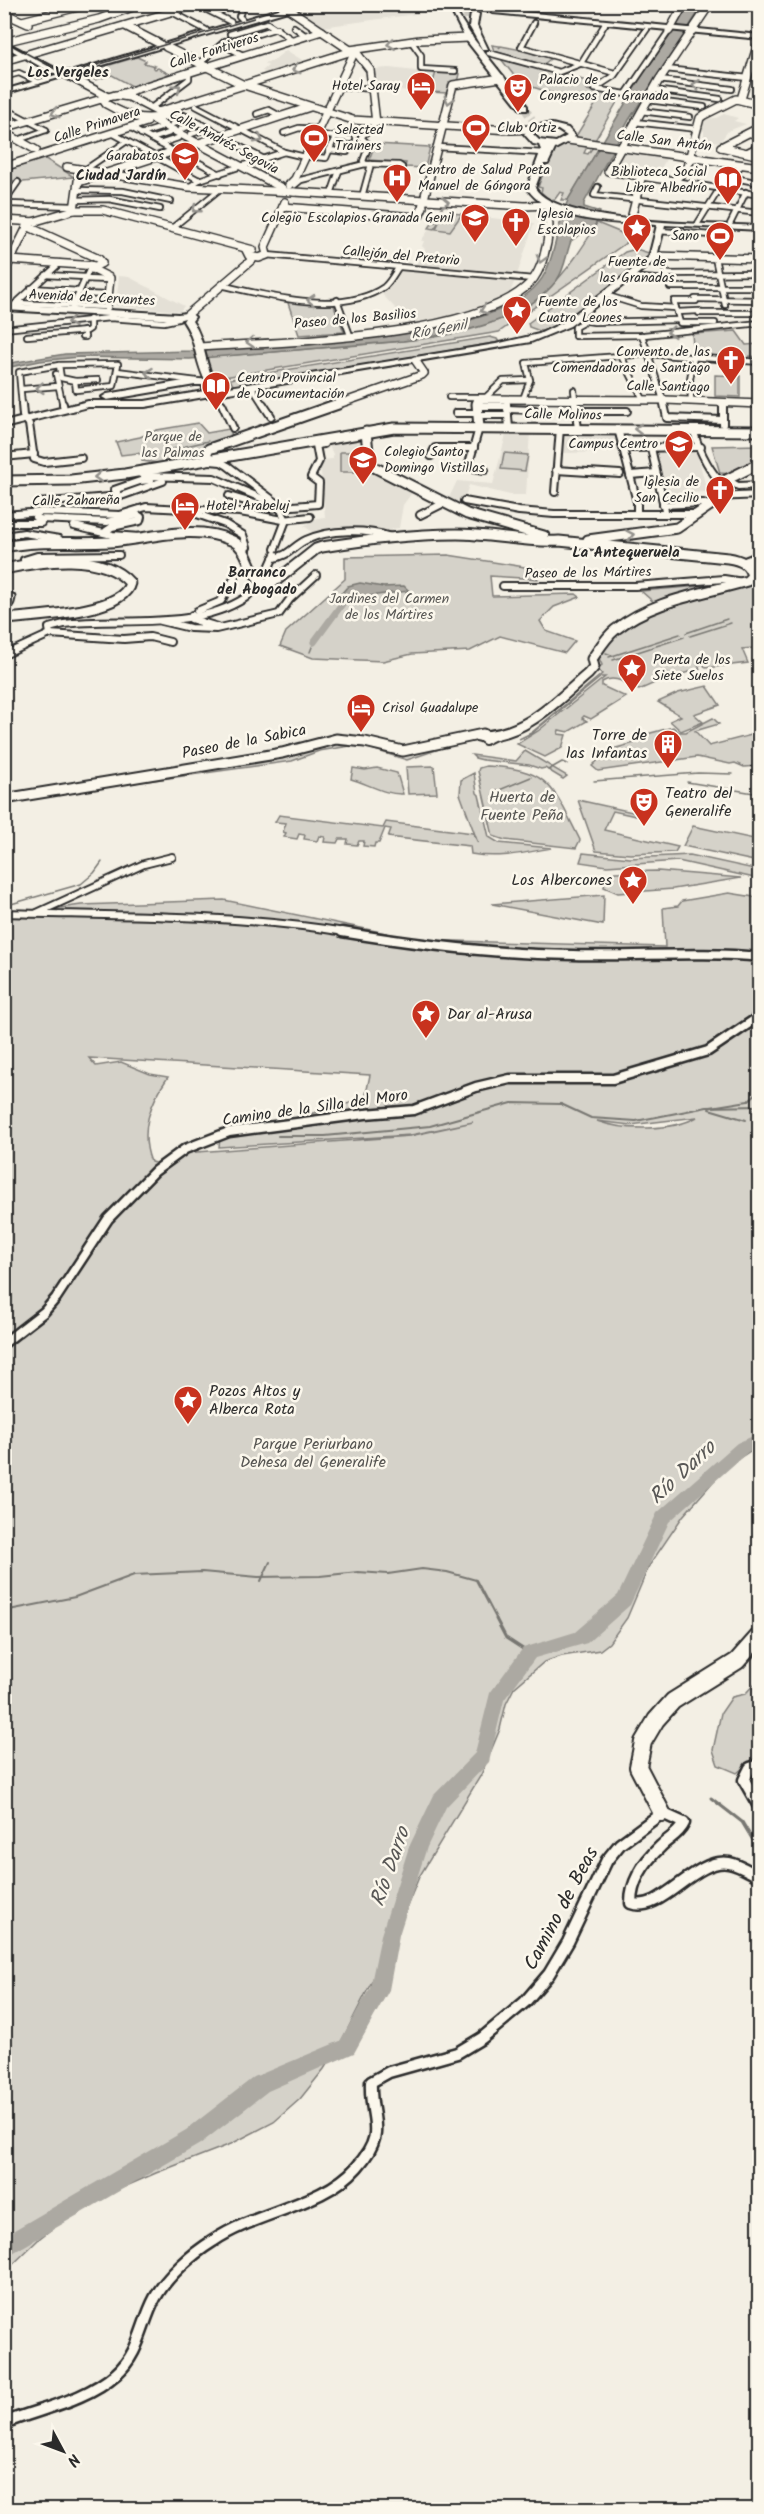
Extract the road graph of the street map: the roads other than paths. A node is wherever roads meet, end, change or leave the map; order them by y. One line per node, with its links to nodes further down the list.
1 (110, 4): 17 (street)
2 (128, 4): 17 (main road)
3 (141, 4): 21 (main road)
4 (244, 4): 22 (street)
5 (302, 4): 12 (main road)
6 (413, 4): 13 (main road)
7 (430, 4): 13 (main road)
8 (651, 4): 14 (main road)
9 (739, 4): 16 (main road)
10 (86, 5): 21 (main road); 23 (main road)
11 (198, 5): 18 (main road); 27 (street)
12 (287, 6): 22 (main road); 27 (main road); 34 (main road)
13 (451, 7): 19 (main road); 38 (main road)
14 (682, 7): 15 (main road); 32 (main road)
15 (707, 7): 36 (main road)
16 (759, 7)
17 (118, 8): 21 (main road)
18 (172, 12): 26 (main road); 31 (street)
19 (474, 12): 25 (main road); 32 (main road); 48 (main road)
20 (4, 13): 23 (main road)
21 (104, 16): 33 (main road)
22 (242, 19): 27 (main road)
23 (22, 21): 33 (main road)
24 (534, 23): 52 (street)
25 (605, 24): 30 (main road); 55 (street)
26 (125, 26): 43 (main road); 47 (main road)
27 (231, 27): 29 (street); 31 (main road); 43 (main road); 44 (street)
28 (294, 27): 37 (street)
29 (277, 28): 35 (street); 44 (street)
30 (647, 29): 32 (main road); 64 (street)
31 (206, 30): 43 (main road)
32 (672, 30): 36 (main road); 64 (street)
33 (44, 31): 41 (main road)
34 (321, 31): 37 (main road, Calle Fontiveros); 49 (main road)
35 (282, 32): 40 (street); 45 (street)
36 (689, 32): 39 (main road); 58 (main road)
37 (306, 36): 40 (main road, Calle Fontiveros)
38 (469, 38): 42 (main road); 48 (main road)
39 (759, 39): 46 (main road)
40 (293, 40): 51 (main road, Calle Fontiveros)
41 (6, 41): 47 (main road); 50 (main road)
42 (411, 41): 49 (main road, one-way to 49); 61 (street)
43 (163, 45): 56 (main road); 62 (main road)
44 (223, 45): 51 (street); 56 (street)
45 (238, 45)
46 (758, 51): 53 (main road)
47 (36, 52): 50 (main road); 62 (main road)
48 (486, 52): 57 (street); 66 (main road)
49 (352, 53): 71 (main road); 72 (main road); 74 (main road, one-way to 74)
50 (27, 55): 54 (main road); 62 (main road)
51 (243, 55): 56 (main road, Calle Fontiveros)
52 (554, 57): 55 (street); 57 (street)
53 (756, 60): 59 (main road)
54 (4, 61)
55 (581, 63): 57 (street); 64 (street)
56 (202, 65): 63 (main road, Calle Fontiveros); 74 (main road)
57 (543, 67)
58 (666, 69): 67 (street); 69 (main road)
59 (751, 69): 60 (street); 67 (main road)
60 (759, 70)
61 (455, 71)
62 (72, 72): 70 (main road); 77 (main road)
63 (185, 73): 77 (main road, Calle Fontiveros); 85 (street, one-way to 63)
64 (615, 73)
65 (4, 76): 70 (street)
66 (504, 77): 86 (main road); 93 (main road); 103 (main road, one-way to 103)
67 (748, 78): 68 (main road); 79 (main road)
68 (759, 79)
69 (659, 80): 73 (street, one-way to 69); 75 (main road)
70 (38, 82): 76 (main road)
71 (337, 87): 72 (street); 88 (main road)
72 (373, 89): 101 (main road)
73 (732, 89)
74 (238, 90): 82 (main road, Calle Primavera); 83 (main road); 95 (main road, Calle Primavera)
75 (654, 90): 78 (street); 80 (main road)
76 (4, 92)
77 (110, 97): 85 (main road, Calle Andrés Segovia); 97 (main road); 98 (main road, Calle Fontiveros, one-way to 98)
78 (720, 99)
79 (741, 99): 81 (main road); 112 (main road)
80 (648, 100): 84 (street); 89 (main road)
81 (759, 105)
82 (196, 106): 95 (main road, Calle Primavera); 110 (street)
83 (312, 107): 88 (main road); 92 (main road)
84 (704, 107)
85 (151, 108): 95 (main road, Calle Andrés Segovia)
86 (524, 108)
87 (6, 109): 98 (street)
88 (326, 109): 101 (main road); 114 (main road)
89 (642, 111): 94 (street); 99 (main road)
90 (256, 114): 92 (street)
91 (184, 115): 96 (street)
92 (280, 116): 110 (main road)
93 (535, 116): 104 (main road); 111 (main road)
94 (690, 117)
95 (155, 118): 97 (main road); 116 (main road, Calle Primavera); 130 (main road, Calle Andrés Segovia)
96 (190, 118): 100 (street); 102 (street)
97 (133, 119): 138 (main road, Calle Primavera)
98 (30, 120): 113 (main road, Calle Fontiveros); 127 (street)
99 (635, 122): 112 (street); 135 (main road)
100 (200, 123): 107 (street); 109 (street)
101 (376, 123): 103 (main road); 148 (street)
102 (172, 124)
103 (442, 127): 111 (main road); 134 (main road)
104 (556, 127): 111 (main road); 129 (main road)
105 (759, 127): 119 (main road)
106 (160, 128): 120 (street)
107 (209, 128): 121 (street); 122 (street)
108 (133, 129): 120 (street)
109 (181, 129)
110 (240, 129): 122 (main road); 139 (street, one-way to 139)
111 (533, 129): 132 (main road)
112 (697, 129): 142 (main road)
113 (4, 130): 127 (main road)
114 (316, 132): 118 (street); 123 (street); 145 (main road)
115 (346, 132): 123 (street)
116 (112, 133): 128 (street); 138 (main road, Calle Primavera)
117 (169, 133): 126 (street)
118 (284, 133)
119 (747, 133): 124 (street); 141 (main road)
120 (142, 134): 126 (street); 128 (street)
121 (191, 134)
122 (221, 135): 130 (main road); 146 (street)
123 (338, 136): 137 (street); 137 (street)
124 (759, 137)
125 (178, 138): 131 (street)
126 (151, 139): 131 (street)
127 (18, 140): 138 (main road)
128 (126, 141): 144 (street); 157 (street)
129 (564, 142): 132 (main road); 135 (main road, Calle San Antón); 179 (main road)
130 (198, 143): 136 (main road); 151 (main road, Calle Andrés Segovia)
131 (160, 144): 136 (street)
132 (542, 144): 140 (main road)
133 (759, 145): 141 (street)
134 (437, 147): 140 (street); 182 (main road)
135 (618, 147): 142 (main road, Calle San Antón); 161 (main road)
136 (174, 150): 144 (main road); 156 (street)
137 (329, 150): 145 (street)
138 (42, 152): 147 (main road, Calle Primavera); 153 (main road, Calle Primavera); 157 (main road)
139 (284, 152): 145 (street); 146 (street)
140 (544, 153): 179 (main road)
141 (744, 153): 143 (main road)
142 (691, 156): 150 (main road, Calle San Antón); 162 (main road)
143 (759, 156)
144 (156, 157): 155 (main road); 160 (street)
145 (305, 157): 166 (main road)
146 (264, 159): 151 (street)
147 (4, 161)
148 (365, 164): 149 (street); 154 (street)
149 (371, 164): 173 (street); 174 (street)
150 (743, 164): 152 (main road, Calle San Antón); 158 (street)
151 (242, 166): 156 (street); 166 (main road, Calle Andrés Segovia)
152 (758, 166)
153 (4, 167)
154 (339, 171): 166 (street); 171 (street)
155 (106, 173): 157 (main road); 157 (main road); 165 (main road)
156 (220, 174): 160 (street)
157 (81, 177): 170 (street); 183 (main road)
158 (730, 177): 164 (street); 168 (street)
159 (119, 178): 170 (street)
160 (199, 180): 165 (street)
161 (639, 180): 162 (main road); 177 (main road)
162 (674, 181): 168 (street)
163 (18, 182): 178 (street)
164 (759, 183)
165 (189, 187): 169 (main road)
166 (290, 187): 169 (main road); 181 (main road); 182 (main road)
167 (598, 187): 177 (street)
168 (720, 188): 172 (street); 180 (street)
169 (220, 189): 197 (street, one-way to 197)
170 (113, 190): 176 (street); 184 (street)
171 (332, 191)
172 (746, 192): 175 (street); 185 (street)
173 (363, 193)
174 (394, 194)
175 (759, 195)
176 (109, 199): 183 (street); 184 (street); 186 (street)
177 (636, 199): 180 (street); 189 (main road)
178 (6, 203): 183 (street)
179 (551, 204): 182 (main road, one-way to 179); 188 (main road); 216 (main road, one-way to 216)
180 (708, 206): 185 (street); 192 (street)
181 (284, 207): 182 (main road); 199 (main road)
182 (421, 208)
183 (76, 209): 186 (main road); 193 (main road)
184 (160, 209): 191 (street)
185 (735, 210): 187 (street); 194 (street)
186 (105, 211): 191 (main road)
187 (759, 213)
188 (599, 216): 189 (main road); 195 (main road)
189 (631, 219): 195 (main road)
190 (4, 220): 193 (main road)
191 (145, 221): 197 (main road)
192 (698, 223): 194 (main road); 195 (main road)
193 (28, 224): 204 (main road); 206 (main road)
194 (730, 224): 196 (main road)
195 (659, 225): 196 (main road); 198 (street); 201 (main road)
196 (759, 227)
197 (172, 228): 200 (main road)
198 (712, 235)
199 (266, 251): 200 (main road); 207 (street, Callejón del Pretorio)
200 (251, 252): 219 (main road)
201 (657, 254): 202 (main road); 203 (main road); 212 (main road); 213 (street)
202 (758, 257): 203 (main road); 210 (street)
203 (715, 258): 209 (street)
204 (8, 260): 205 (main road); 208 (main road)
205 (60, 263): 206 (main road); 211 (street)
206 (90, 266): 214 (street); 218 (main road)
207 (398, 268): 216 (street, Callejón del Pretorio); 229 (street)
208 (4, 273)
209 (718, 273): 210 (street); 213 (street); 221 (street)
210 (758, 273): 223 (street)
211 (46, 275): 215 (street); 217 (street)
212 (629, 277): 213 (street); 227 (main road)
213 (667, 277): 220 (street)
214 (85, 278): 215 (street); 218 (street); 225 (street)
215 (65, 279): 217 (street); 224 (street)
216 (533, 279): 249 (main road, Paseo de los Basilios, one-way to 249)
217 (40, 280): 222 (street)
218 (110, 280): 226 (main road)
219 (221, 285): 229 (street, one-way to 219); 241 (main road)
220 (692, 287): 221 (street); 230 (street)
221 (721, 287): 223 (street); 228 (street)
222 (31, 288): 224 (street); 232 (street)
223 (759, 288)
224 (61, 290): 225 (street); 233 (street)
225 (81, 292): 226 (street); 234 (street)
226 (108, 295): 236 (main road)
227 (604, 295): 235 (street); 247 (main road)
228 (724, 299): 230 (street); 231 (street); 238 (street)
229 (337, 300): 249 (street)
230 (696, 300): 235 (street); 237 (street)
231 (759, 300)
232 (10, 305): 233 (main road, Avenida de Cervantes)
233 (53, 307): 234 (main road, Avenida de Cervantes)
234 (72, 308): 236 (main road, Avenida de Cervantes)
235 (676, 310): 237 (street); 243 (street)
236 (106, 311): 240 (main road, Avenida de Cervantes)
237 (699, 312): 238 (street); 244 (street)
238 (727, 313): 239 (street)
239 (759, 313)
240 (151, 317): 241 (main road, Avenida de Cervantes); 242 (street)
241 (182, 318): 252 (main road)
242 (90, 319): 248 (street, one-way to 248); 251 (street)
243 (680, 321): 244 (street); 247 (street)
244 (702, 322): 245 (street)
245 (715, 322)
246 (759, 323): 250 (street, one-way to 250)
247 (576, 324): 250 (street); 256 (main road)
248 (4, 330)
249 (350, 335): 252 (main road, Paseo de los Basilios, one-way to 252)
250 (642, 335): 253 (street)
251 (27, 336)
252 (199, 351): 264 (main road)
253 (647, 354): 254 (street); 255 (street); 278 (street)
254 (621, 356): 262 (street); 277 (street)
255 (694, 357): 257 (street); 279 (street)
256 (415, 360): 266 (main road); 315 (main road)
257 (759, 362)
258 (58, 364): 259 (street); 263 (street); 267 (street)
259 (117, 371): 263 (street); 264 (street, one-way to 259)
260 (56, 373): 265 (street)
261 (98, 380): 263 (street)
262 (530, 380): 273 (street); 274 (street)
263 (75, 381)
264 (208, 382): 269 (main road); 270 (main road)
265 (58, 386): 267 (street, one-way to 267); 286 (street)
266 (251, 386): 269 (main road); 293 (street)
267 (22, 389): 294 (street)
268 (574, 390): 275 (street)
269 (217, 391): 283 (main road); 297 (street)
270 (133, 393): 271 (main road); 283 (main road)
271 (111, 397): 281 (main road); 286 (main road)
272 (448, 397): 273 (street)
273 (485, 398): 285 (main road, Calle Santiago); 291 (main road)
274 (523, 399): 275 (main road, Calle Santiago); 285 (main road, Calle Santiago)
275 (575, 399): 276 (main road, Calle Santiago); 289 (street)
276 (592, 399): 284 (main road, Calle Santiago); 288 (street)
277 (643, 399): 278 (main road, Calle Santiago); 284 (main road, Calle Santiago)
278 (663, 399): 279 (main road, Calle Santiago); 295 (street)
279 (690, 400): 280 (main road, Calle Santiago)
280 (723, 402): 282 (main road, Calle Santiago); 295 (street)
281 (102, 403): 283 (main road); 286 (main road)
282 (759, 404)
283 (137, 405)
284 (612, 406): 289 (street); 290 (street)
285 (507, 408): 287 (street); 291 (street); 291 (street); 299 (street)
286 (64, 409): 294 (main road)
287 (535, 410)
288 (593, 410)
289 (575, 411): 301 (street)
290 (627, 411)
291 (479, 412): 292 (street); 298 (main road)
292 (456, 413)
293 (271, 416)
294 (25, 419): 296 (main road); 312 (street)
295 (723, 420): 304 (street)
296 (4, 425)
297 (233, 428)
298 (479, 428): 299 (main road, Calle Molinos); 306 (main road, Calle Molinos); 309 (street)
299 (509, 428): 300 (main road, Calle Molinos)
300 (560, 428): 301 (main road, Calle Molinos); 320 (street)
301 (578, 429): 302 (main road, Calle Molinos)
302 (618, 429): 303 (main road, Calle Molinos, one-way to 302); 310 (street)
303 (694, 429): 304 (main road, Calle Molinos); 308 (street)
304 (724, 430): 305 (main road, Calle Molinos)
305 (759, 431)
306 (366, 432): 307 (main road, Calle Molinos); 339 (main road)
307 (348, 437): 315 (main road, Calle Molinos); 342 (street)
308 (701, 447): 311 (street); 324 (street)
309 (474, 448): 313 (street); 319 (street)
310 (623, 448): 311 (street); 325 (street)
311 (651, 448): 322 (street)
312 (34, 454): 314 (street); 316 (street)
313 (431, 456)
314 (4, 457)
315 (208, 457): 318 (main road)
316 (81, 458)
317 (759, 463): 327 (main road)
318 (184, 464): 321 (main road); 342 (street)
319 (485, 470)
320 (555, 470): 323 (street); 333 (street)
321 (137, 472): 326 (street); 328 (main road, one-way to 328)
322 (657, 473): 325 (street); 340 (street)
323 (620, 474)
324 (715, 474): 327 (street); 331 (street)
325 (630, 475): 344 (street)
326 (198, 477): 329 (street); 342 (street)
327 (728, 478): 330 (street); 331 (main road)
328 (4, 481)
329 (163, 481): 332 (street); 338 (street)
330 (759, 485)
331 (716, 486): 336 (main road)
332 (117, 492)
333 (555, 492)
334 (759, 495): 336 (street)
335 (229, 496): 342 (street)
336 (716, 497): 340 (main road)
337 (464, 501): 344 (street)
338 (38, 502)
339 (444, 503): 347 (street); 356 (main road)
340 (709, 505): 345 (main road)
341 (184, 508): 343 (street, Calle Zahareña); 349 (street, Calle Zahareña); 359 (street)
342 (278, 508): 349 (street)
343 (38, 513): 346 (street, Calle Zahareña); 351 (street)
344 (637, 513): 345 (street)
345 (696, 514): 357 (main road, one-way to 345)
346 (4, 515)
347 (420, 515)
348 (310, 517): 349 (street, Calle Zahareña)
349 (286, 520): 362 (street)
350 (4, 523): 351 (street)
351 (108, 534): 353 (street)
352 (4, 536): 355 (street)
353 (140, 537): 355 (main road); 359 (main road)
354 (391, 537): 356 (main road); 362 (street); 369 (main road)
355 (61, 541): 358 (main road)
356 (559, 541): 357 (main road)
357 (572, 542): 363 (main road)
358 (4, 547)
359 (244, 549): 369 (main road)
360 (119, 555): 364 (street)
361 (759, 555): 363 (street)
362 (273, 558): 366 (street)
363 (742, 562): 370 (main road)
364 (25, 565): 365 (main road); 372 (main road)
365 (4, 569)
366 (267, 573)
367 (316, 575): 376 (street)
368 (235, 577): 373 (street)
369 (260, 582): 374 (street)
370 (745, 582): 371 (street, Paseo de los Mártires); 380 (main road)
371 (503, 586)
372 (6, 609)
373 (183, 615): 374 (street); 375 (street)
374 (192, 615): 376 (street)
375 (155, 620): 376 (street); 377 (street)
376 (223, 628)
377 (50, 634): 378 (street); 379 (street)
378 (170, 642)
379 (4, 656)
380 (509, 733): 381 (main road); 381 (main road)
381 (478, 736): 382 (main road, Paseo de la Sabica)
382 (8, 798)
383 (172, 857): 385 (street)
384 (4, 913): 385 (street)
385 (34, 914): 386 (street)
386 (759, 957)
387 (759, 1016): 388 (street, Camino de la Silla del Moro)
388 (4, 1343)
389 (758, 1643): 393 (main road)
390 (759, 1767): 391 (street); 392 (street)
391 (759, 1778)
392 (759, 1808)
393 (662, 1813): 394 (street); 395 (street, Camino de Beas)
394 (759, 1877)
395 (4, 2423)

